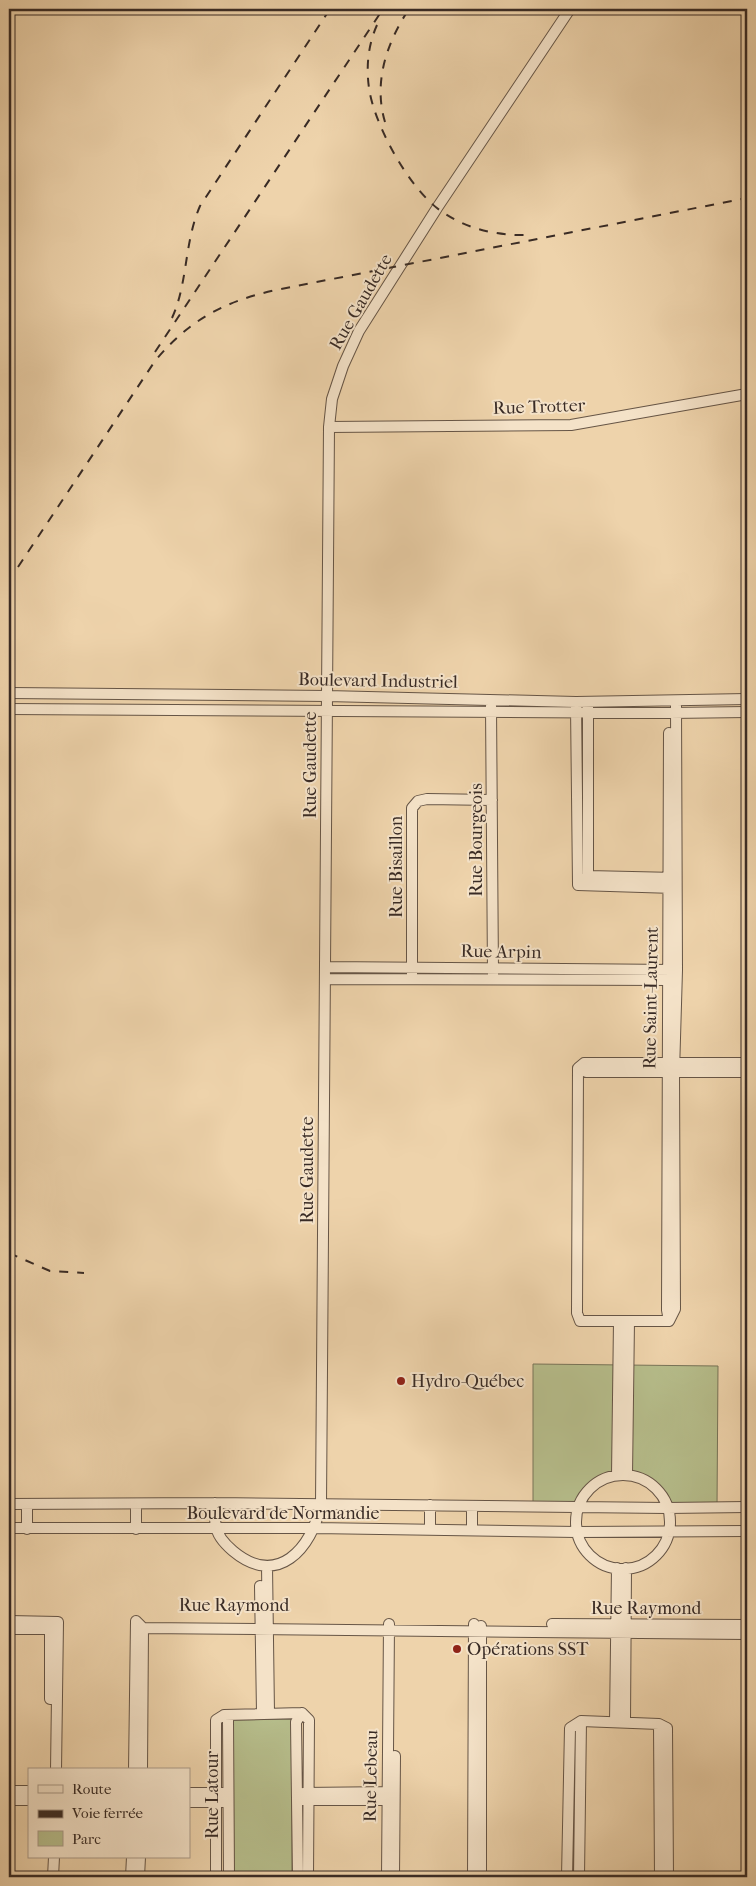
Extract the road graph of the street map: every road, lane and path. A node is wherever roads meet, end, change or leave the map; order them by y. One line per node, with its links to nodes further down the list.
1 (570, 9): 3 (street, Rue Gaudette)
2 (747, 394): 3 (street, Rue Trotter)
3 (329, 427): 8 (street, Rue Gaudette)
4 (9, 693): 5 (street, Boulevard Industriel)
5 (76, 693): 6 (street, Boulevard Industriel); 15 (street)
6 (167, 694): 7 (street, Boulevard Industriel); 16 (street)
7 (216, 694): 8 (street, Boulevard Industriel); 17 (street)
8 (327, 696): 10 (street, Boulevard Industriel); 18 (street, Rue Gaudette)
9 (747, 699): 11 (street, Boulevard Industriel)
10 (491, 700): 13 (street, Boulevard Industriel); 19 (street, Rue Bourgeois)
11 (672, 701): 12 (street, Boulevard Industriel); 22 (street, Rue Saint-Laurent)
12 (588, 702): 13 (street, Boulevard Industriel); 21 (street)
13 (576, 707): 19 (street, Boulevard Industriel); 21 (street, Boulevard Industriel); 24 (street)
14 (9, 709): 15 (street, Boulevard Industriel)
15 (72, 709): 16 (street, Boulevard Industriel)
16 (163, 710): 17 (street, Boulevard Industriel)
17 (215, 711): 18 (street, Boulevard Industriel)
18 (327, 712): 19 (street, Boulevard Industriel); 29 (street, Rue Gaudette)
19 (491, 712): 23 (street, Rue Bourgeois)
20 (747, 712): 22 (street, Boulevard Industriel)
21 (588, 713): 22 (street, Boulevard Industriel); 25 (street)
22 (673, 713): 27 (street, Rue Saint-Laurent)
23 (492, 800): 30 (street, Rue Bisaillon); 31 (street, Rue Bourgeois)
24 (577, 806): 25 (street); 28 (street)
25 (588, 807): 26 (street)
26 (588, 876): 27 (street); 28 (street)
27 (673, 883): 28 (street); 32 (street, Rue Saint-Laurent)
28 (578, 885)
29 (325, 967): 30 (street, Rue Arpin); 33 (street, Rue Gaudette)
30 (412, 967): 31 (street, Rue Arpin); 34 (street, Rue Bisaillon)
31 (493, 968): 32 (street, Rue Arpin); 35 (street, Rue Bourgeois)
32 (673, 975): 35 (street, Rue Arpin); 37 (street, Rue Saint-Laurent)
33 (325, 979): 34 (street, Rue Arpin); 44 (street, Rue Gaudette)
34 (412, 980): 35 (street, Rue Arpin)
35 (493, 980)
36 (747, 1063): 37 (street)
37 (671, 1068): 38 (street); 39 (street, Rue Saint-Laurent); 39 (street, Rue Saint-Laurent)
38 (747, 1072)
39 (624, 1321): 40 (street)
40 (622, 1475): 48 (street); 50 (street)
41 (216, 1503): 44 (street, Boulevard de Normandie); 45 (street, Boulevard de Normandie); 52 (street)
42 (9, 1504): 43 (street, Boulevard de Normandie)
43 (27, 1504): 45 (street, Boulevard de Normandie); 54 (street)
44 (321, 1504): 46 (street, Boulevard de Normandie); 53 (street, Rue Gaudette)
45 (136, 1505): 55 (street)
46 (430, 1505): 47 (street, Boulevard de Normandie); 56 (street)
47 (472, 1506): 48 (street, Boulevard de Normandie); 57 (street)
48 (578, 1507): 50 (street, Boulevard de Normandie); 59 (street)
49 (747, 1507): 50 (street, Boulevard de Normandie)
50 (667, 1508): 60 (street)
51 (9, 1528): 54 (street, Boulevard de Normandie)
52 (216, 1528): 53 (street, Boulevard de Normandie); 55 (street, Boulevard de Normandie); 61 (street)
53 (315, 1528): 56 (street, Boulevard de Normandie); 61 (street)
54 (27, 1529): 55 (street, Boulevard de Normandie)
55 (136, 1529)
56 (430, 1530): 57 (street, Boulevard de Normandie)
57 (472, 1530): 59 (street, Boulevard de Normandie)
58 (747, 1531): 60 (street, Boulevard de Normandie)
59 (577, 1532): 60 (street, Boulevard de Normandie); 62 (street)
60 (668, 1532): 62 (street)
61 (263, 1566): 65 (street)
62 (622, 1568): 69 (street)
63 (9, 1621): 64 (street)
64 (54, 1625): 70 (street); 74 (street)
65 (264, 1625): 66 (street, Rue Raymond); 73 (street, Rue Raymond); 75 (street)
66 (391, 1626): 68 (street, Rue Raymond); 88 (street, Rue Lebeau)
67 (747, 1626): 71 (street, Rue Raymond)
68 (478, 1627): 69 (street, Rue Raymond); 99 (street)
69 (621, 1628): 71 (street, Rue Raymond); 79 (street)
70 (9, 1629)
71 (711, 1629): 72 (street, Rue Raymond)
72 (747, 1634)
73 (138, 1711): 82 (street, Rue Raymond); 83 (street, Rue Raymond)
74 (53, 1712): 80 (street); 81 (street)
75 (265, 1713): 76 (street); 77 (street)
76 (302, 1713): 87 (street); 91 (street)
77 (224, 1714): 92 (street, Rue Latour); 93 (street, Rue Latour)
78 (581, 1720): 79 (street); 89 (street); 90 (street)
79 (620, 1722): 94 (street)
80 (49, 1768)
81 (56, 1768)
82 (134, 1768)
83 (142, 1768)
84 (9, 1791): 85 (street)
85 (28, 1791)
86 (190, 1793): 92 (street)
87 (308, 1796): 88 (street); 91 (street); 111 (street)
88 (391, 1796): 98 (street, Rue Lebeau)
89 (569, 1796): 90 (street); 116 (street)
90 (580, 1796): 117 (street)
91 (297, 1797): 110 (street)
92 (217, 1798): 93 (street); 97 (street); 108 (street, Rue Latour)
93 (229, 1798): 109 (street, Rue Latour)
94 (664, 1798): 118 (street); 119 (street)
95 (9, 1800): 96 (street)
96 (28, 1800)
97 (190, 1802)
98 (391, 1843): 112 (street, Rue Lebeau); 113 (street, Rue Lebeau)
99 (477, 1843): 114 (street); 115 (street)
100 (47, 1858): 104 (street)
101 (54, 1858): 105 (street)
102 (132, 1858): 106 (street)
103 (140, 1858): 107 (street)
104 (47, 1877)
105 (54, 1877)
106 (132, 1877)
107 (139, 1877)
108 (216, 1877)
109 (229, 1877)
110 (298, 1877)
111 (308, 1877)
112 (387, 1877)
113 (394, 1877)
114 (474, 1877)
115 (481, 1877)
116 (567, 1877)
117 (579, 1877)
118 (660, 1877)
119 (668, 1877)

